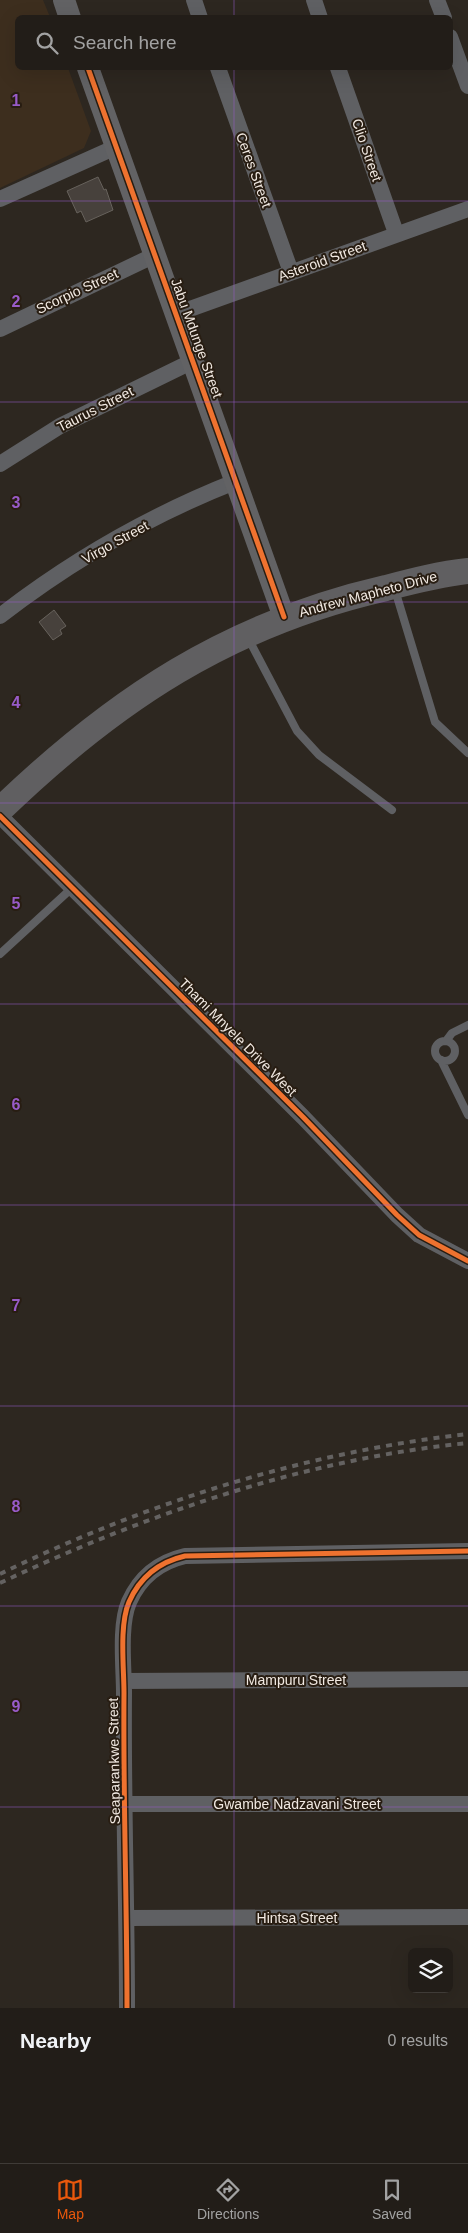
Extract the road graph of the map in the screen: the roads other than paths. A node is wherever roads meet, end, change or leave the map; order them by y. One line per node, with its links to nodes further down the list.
1 (64, 0): 5 (street)
2 (194, 0): 6 (street)
3 (314, 0): 7 (street)
4 (437, 0): 8 (street)
5 (69, 15)
6 (199, 15)
7 (319, 15)
8 (443, 15)
9 (453, 45): 13 (street)
10 (89, 70): 14 (street, Jabu Mdunge Street)
11 (219, 70): 19 (street, Ceres Street)
12 (339, 70): 17 (street, Clio Street)
13 (468, 86)
14 (116, 148): 15 (street); 18 (street, Jabu Mdunge Street)
15 (0, 199)
16 (468, 209): 17 (street, Asteroid Street)
17 (396, 233): 19 (street, Asteroid Street)
18 (155, 255): 20 (street, Jabu Mdunge Street); 21 (street, Scorpio Street)
19 (290, 272): 20 (street, Asteroid Street)
20 (176, 314): 22 (street, Jabu Mdunge Street)
21 (0, 328)
22 (193, 361): 23 (street, Taurus Street); 24 (street, Jabu Mdunge Street)
23 (0, 464)
24 (237, 481): 27 (street, Virgo Street); 28 (street, Jabu Mdunge Street)
25 (468, 571): 26 (main road, Andrew Mapheto Drive)
26 (394, 586): 28 (main road, Andrew Mapheto Drive); 30 (lane)
27 (0, 616)
28 (284, 617): 29 (main road, Andrew Mapheto Drive)
29 (245, 634): 31 (main road, Andrew Mapheto Drive); 32 (lane)
30 (468, 753)
31 (0, 810)
32 (392, 810)
33 (0, 816): 34 (street, Thami Mnyele Drive West)
34 (72, 888): 35 (lane); 40 (street, Thami Mnyele Drive West)
35 (0, 954)
36 (468, 1025): 37 (lane)
37 (446, 1041): 38 (lane); 38 (lane)
38 (441, 1060): 39 (lane)
39 (468, 1114)
40 (468, 1261)
41 (468, 1551): 43 (street, Seaparankwe Street)
42 (468, 1679): 43 (street, Mampuru Street)
43 (124, 1681): 44 (street, Seaparankwe Street)
44 (126, 1804): 45 (street, Gwambe Nadzavani Street); 47 (street, Seaparankwe Street)
45 (468, 1804)
46 (468, 1917): 47 (street, Hintsa Street)
47 (126, 1918): 48 (street, Seaparankwe Street)
48 (127, 2008)

